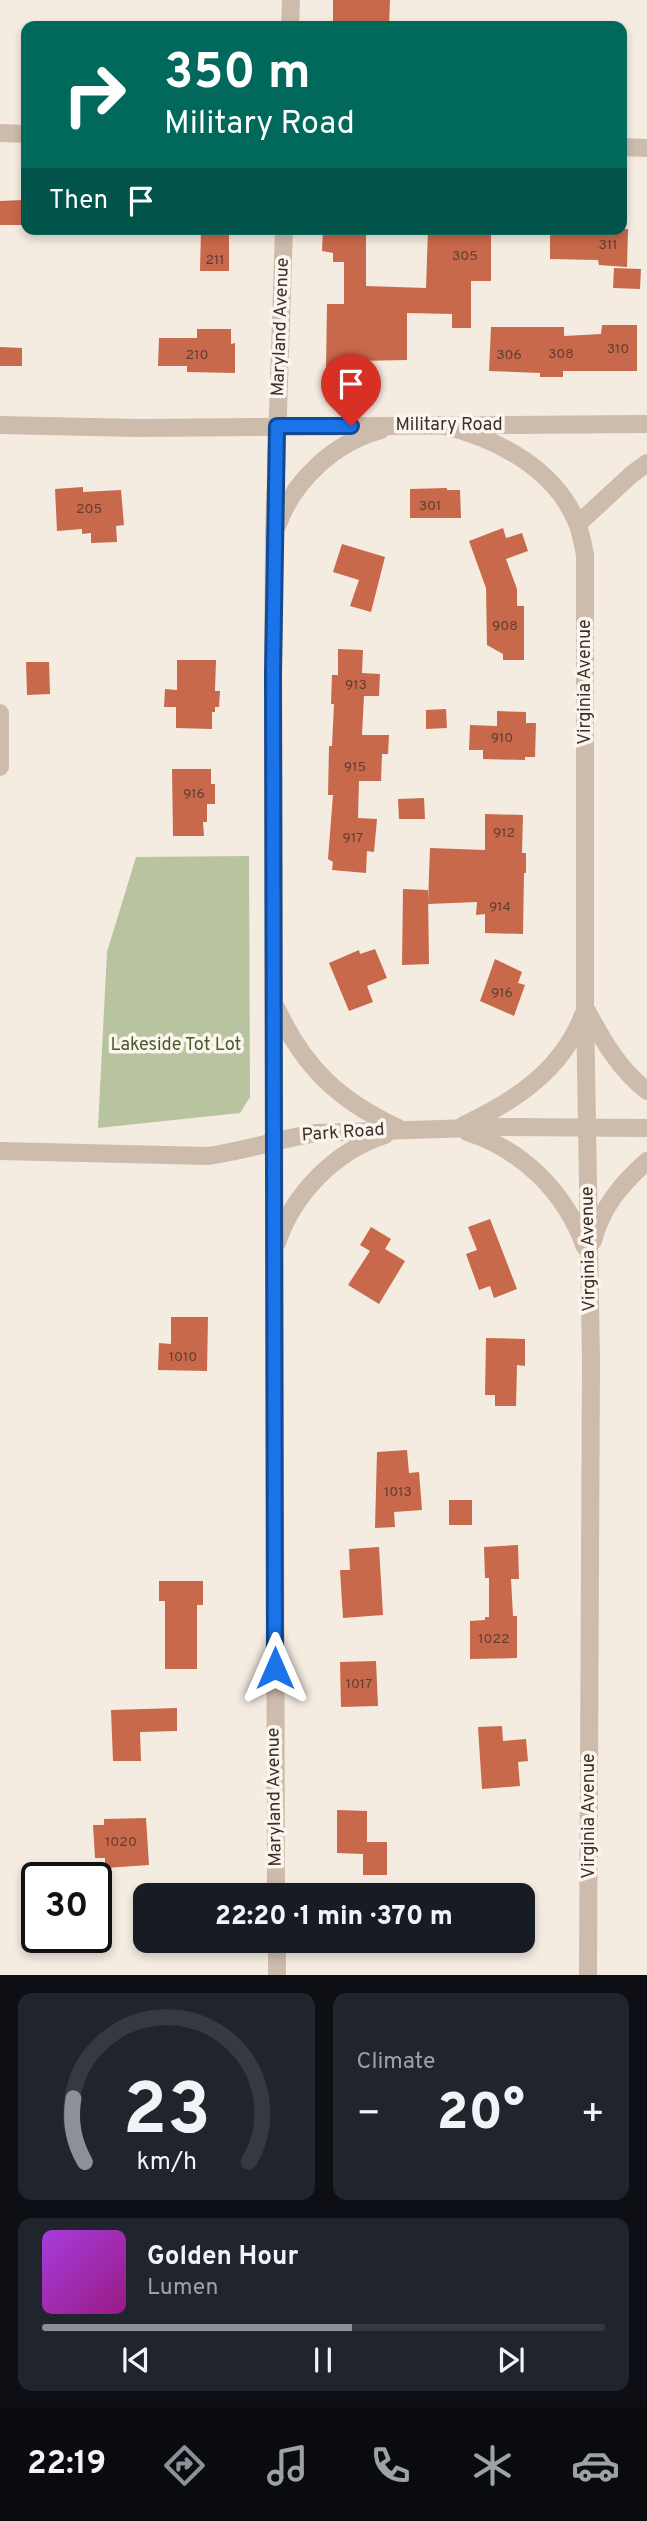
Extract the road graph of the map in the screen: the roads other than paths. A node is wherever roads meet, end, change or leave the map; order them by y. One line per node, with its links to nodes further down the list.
1 (291, 0): 2 (street)
2 (290, 21)
3 (0, 134): 4 (street)
4 (21, 134)
5 (627, 148): 6 (street)
6 (647, 148)
7 (284, 235): 12 (street, Maryland Avenue)
8 (647, 424): 11 (street, Military Road)
9 (0, 425): 12 (street, Military Road)
10 (401, 425): 11 (street, Military Road); 12 (street, Military Road); 15 (street)
11 (441, 425): 14 (street, Virginia Avenue)
12 (277, 426): 15 (street, Maryland Avenue)
13 (647, 463): 14 (street)
14 (578, 524): 19 (street, Virginia Avenue)
15 (274, 535): 18 (street, Maryland Avenue)
16 (0, 713): 17 (street)
17 (0, 767)
18 (274, 1003): 24 (street); 25 (street, Maryland Avenue)
19 (585, 1008): 20 (street); 21 (street, Virginia Avenue); 22 (street)
20 (647, 1091)
21 (587, 1127): 22 (street, Park Road); 23 (street, Park Road); 29 (street, Virginia Avenue)
22 (457, 1128): 24 (street, Park Road); 29 (street)
23 (647, 1128)
24 (401, 1130): 25 (street, Park Road); 28 (street)
25 (274, 1141): 26 (street, Park Road); 28 (street, Maryland Avenue)
26 (0, 1150)
27 (647, 1161): 29 (street)
28 (274, 1253): 30 (street, Maryland Avenue)
29 (589, 1258): 33 (street, Virginia Avenue)
30 (276, 1883)
31 (277, 1953): 32 (street)
32 (277, 1975)
33 (589, 1975)

